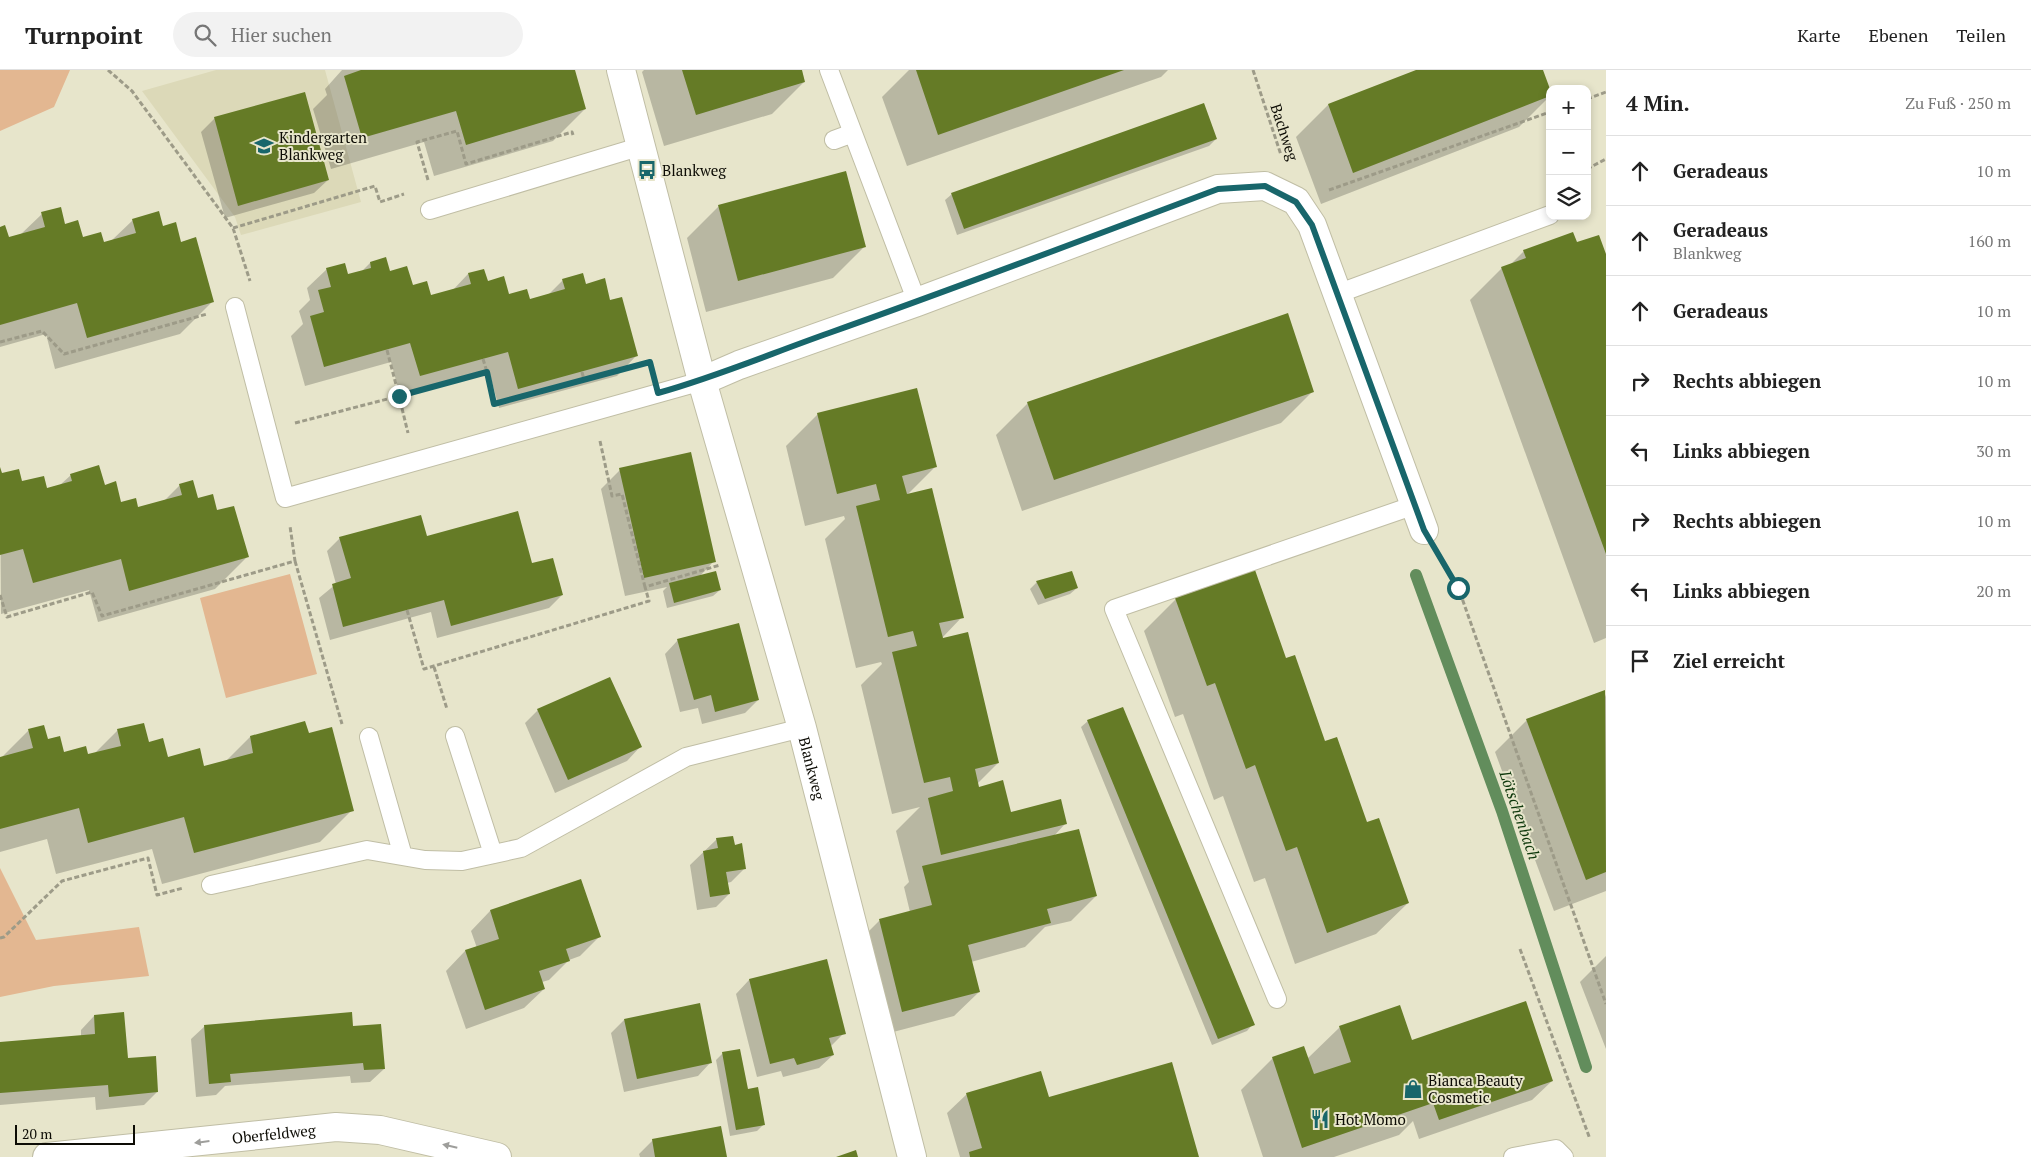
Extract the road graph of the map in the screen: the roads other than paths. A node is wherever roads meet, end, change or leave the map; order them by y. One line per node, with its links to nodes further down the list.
1 (621, 70): 5 (street, Blankweg)
2 (829, 70): 3 (lane)
3 (853, 133): 4 (lane); 9 (lane)
4 (834, 140)
5 (642, 146): 6 (lane); 11 (street, Blankweg)
6 (430, 210)
7 (1546, 216): 8 (lane)
8 (1337, 294): 9 (street); 12 (street)
9 (917, 302): 11 (street)
10 (234, 307): 11 (lane)
11 (702, 381): 14 (street, Blankweg)
12 (1415, 504): 13 (street); 20 (lane)
13 (1424, 530)
14 (802, 728): 17 (lane); 23 (street, Blankweg)
15 (455, 736): 17 (lane)
16 (369, 737): 18 (lane)
17 (493, 854): 18 (lane)
18 (403, 856): 19 (lane)
19 (211, 885)
20 (1278, 999)
21 (48, 1157): 22 (street, Oberfeldweg, one-way to 21)
22 (497, 1157)
23 (912, 1157)
24 (1513, 1157): 25 (lane)
25 (1564, 1157)

